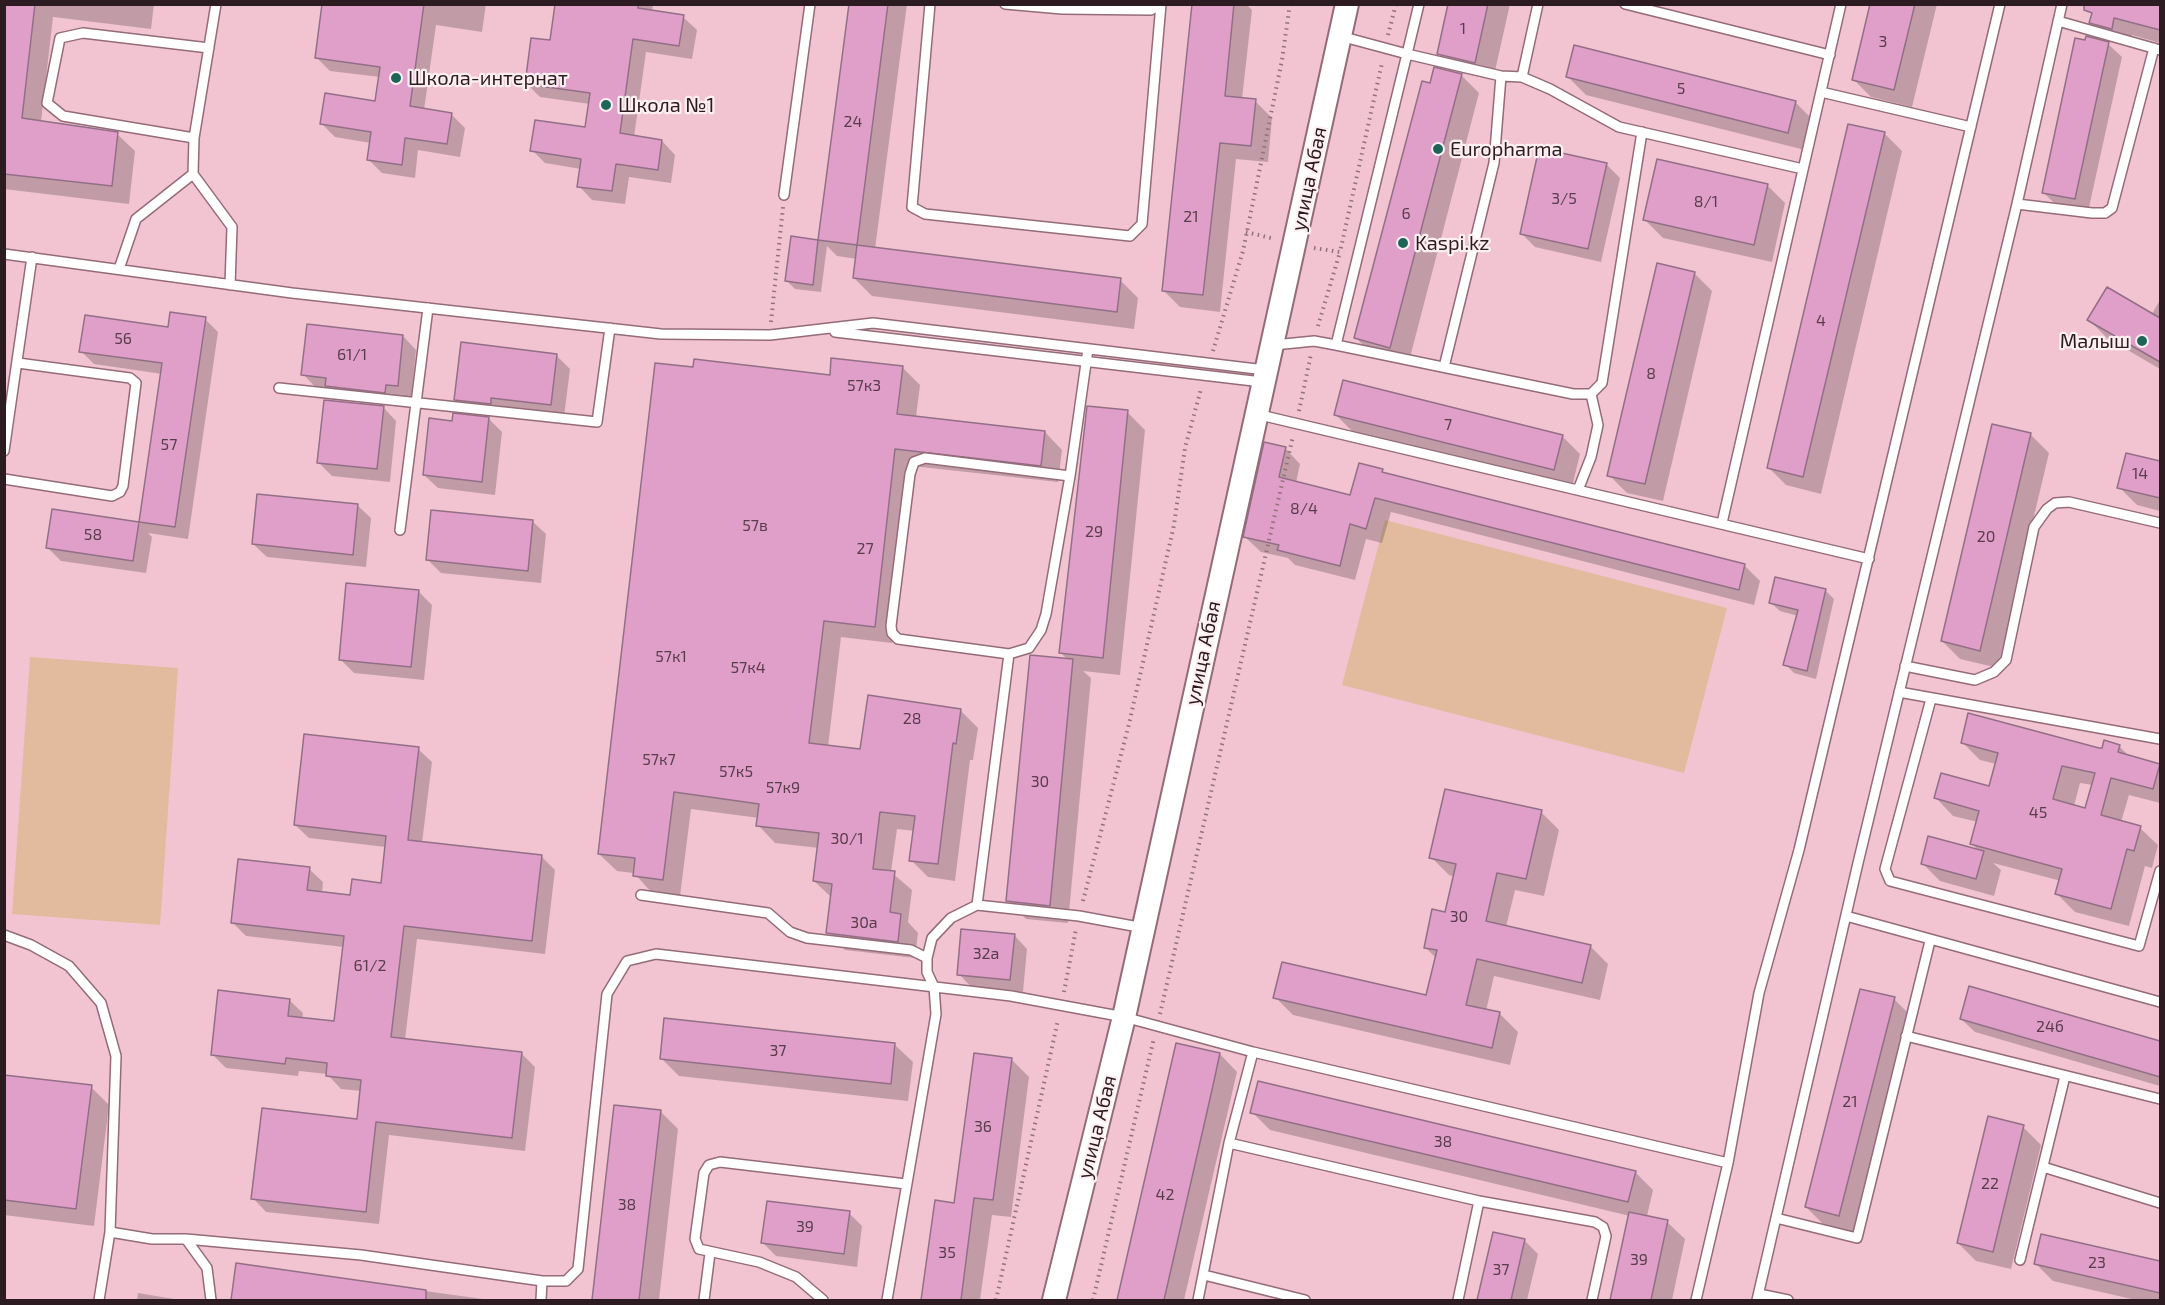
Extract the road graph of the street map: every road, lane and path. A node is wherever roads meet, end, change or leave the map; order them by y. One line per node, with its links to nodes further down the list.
1 (216, 4): 17 (lane)
2 (810, 4): 30 (lane)
3 (930, 4): 5 (lane)
4 (1005, 4): 5 (lane)
5 (1160, 4)
6 (1290, 4): 32 (path)
7 (1347, 4): 16 (street, улица Абая)
8 (1396, 4): 18 (path)
9 (1419, 4): 20 (lane)
10 (1538, 4): 23 (lane)
11 (1625, 4): 21 (lane)
12 (1841, 4): 21 (lane)
13 (2000, 4): 25 (lane)
14 (2062, 4): 15 (lane)
15 (2058, 21): 19 (lane); 31 (lane)
16 (1340, 36): 18 (lane); 33 (street, улица Абая)
17 (209, 48): 27 (lane); 27 (lane)
18 (1385, 49): 20 (lane); 34 (path)
19 (2157, 49): 31 (lane)
20 (1407, 54): 22 (lane); 45 (lane)
21 (1830, 55): 24 (lane)
22 (1501, 76): 23 (lane); 50 (lane)
23 (1522, 77): 26 (lane)
24 (1821, 92): 25 (lane); 28 (lane)
25 (1971, 127): 65 (lane)
26 (1642, 132): 28 (lane); 54 (lane)
27 (194, 138): 29 (lane)
28 (1803, 169): 63 (lane)
29 (193, 174): 37 (lane); 38 (lane)
30 (784, 195): 42 (path)
31 (2017, 204): 67 (lane)
32 (1246, 232): 33 (path); 49 (path)
33 (1294, 243): 34 (path); 44 (street, улица Абая)
34 (1340, 252): 43 (path)
35 (4, 254): 36 (lane)
36 (32, 257): 37 (lane); 48 (lane)
37 (118, 269): 38 (lane)
38 (230, 285): 39 (lane)
39 (428, 308): 40 (lane); 55 (lane)
40 (610, 328): 42 (lane); 55 (lane)
41 (824, 330): 42 (lane); 46 (lane); 47 (lane)
42 (770, 335)
43 (1314, 341): 44 (lane); 45 (lane); 57 (path)
44 (1271, 345): 52 (street, улица Абая)
45 (1336, 345): 50 (lane)
46 (1088, 349): 47 (lane); 49 (lane)
47 (1086, 361): 51 (lane); 59 (lane)
48 (18, 363): 58 (lane); 60 (lane)
49 (1209, 363): 52 (lane)
50 (1444, 368): 54 (lane)
51 (1205, 374): 52 (lane); 74 (path)
52 (1264, 376): 56 (street, улица Абая)
53 (279, 388): 55 (lane)
54 (1591, 394): 61 (lane)
55 (416, 403): 64 (lane)
56 (1256, 414): 57 (lane); 76 (street, улица Абая)
57 (1296, 423): 61 (lane); 84 (path)
58 (4, 451)
59 (1070, 476): 66 (lane); 66 (lane)
60 (4, 479)
61 (1578, 490): 63 (lane)
62 (2160, 523): 67 (lane)
63 (1722, 524): 65 (lane)
64 (400, 530)
65 (1869, 559): 90 (lane)
66 (1009, 654): 73 (lane)
67 (1905, 666): 68 (lane)
68 (1899, 692): 69 (lane); 75 (lane)
69 (1931, 699): 70 (lane); 71 (lane)
70 (2160, 739)
71 (2160, 871)
72 (641, 895): 79 (lane)
73 (977, 905): 74 (lane); 79 (lane)
74 (1079, 916): 76 (lane); 82 (path)
75 (1846, 916): 78 (lane); 95 (lane)
76 (1144, 928): 83 (street, улица Абая)
77 (4, 935): 96 (lane)
78 (1930, 941): 81 (lane); 85 (lane)
79 (927, 958): 80 (lane)
80 (934, 987): 82 (lane); 92 (lane); 101 (lane)
81 (2160, 1002)
82 (1062, 1006): 83 (lane); 110 (path)
83 (1124, 1017): 84 (lane); 111 (street, улица Абая)
84 (1157, 1025): 86 (lane); 112 (path)
85 (1906, 1036): 87 (lane); 95 (lane)
86 (1253, 1052): 89 (lane); 90 (lane)
87 (2065, 1076): 88 (lane); 91 (lane)
88 (2160, 1100)
89 (1229, 1143): 93 (lane); 100 (lane)
90 (1728, 1163): 117 (lane)
91 (2043, 1167): 94 (lane); 99 (lane)
92 (906, 1184): 98 (lane); 109 (lane)
93 (1479, 1201): 115 (lane); 116 (lane)
94 (2160, 1203)
95 (1776, 1218): 103 (lane)
96 (110, 1232): 97 (lane); 104 (lane)
97 (186, 1239): 101 (lane); 105 (lane)
98 (710, 1253): 102 (lane); 107 (lane)
99 (2020, 1260)
100 (1204, 1275): 113 (lane); 114 (lane)
101 (542, 1281): 106 (lane)
102 (814, 1296): 108 (lane)
103 (1758, 1297): 118 (lane)
104 (99, 1300)
105 (211, 1300)
106 (541, 1300)
107 (704, 1300)
108 (823, 1300)
109 (887, 1300)
110 (996, 1300)
111 (1054, 1300)
112 (1093, 1300)
113 (1198, 1300)
114 (1305, 1300)
115 (1458, 1300)
116 (1592, 1300)
117 (1696, 1300)
118 (1788, 1300)

